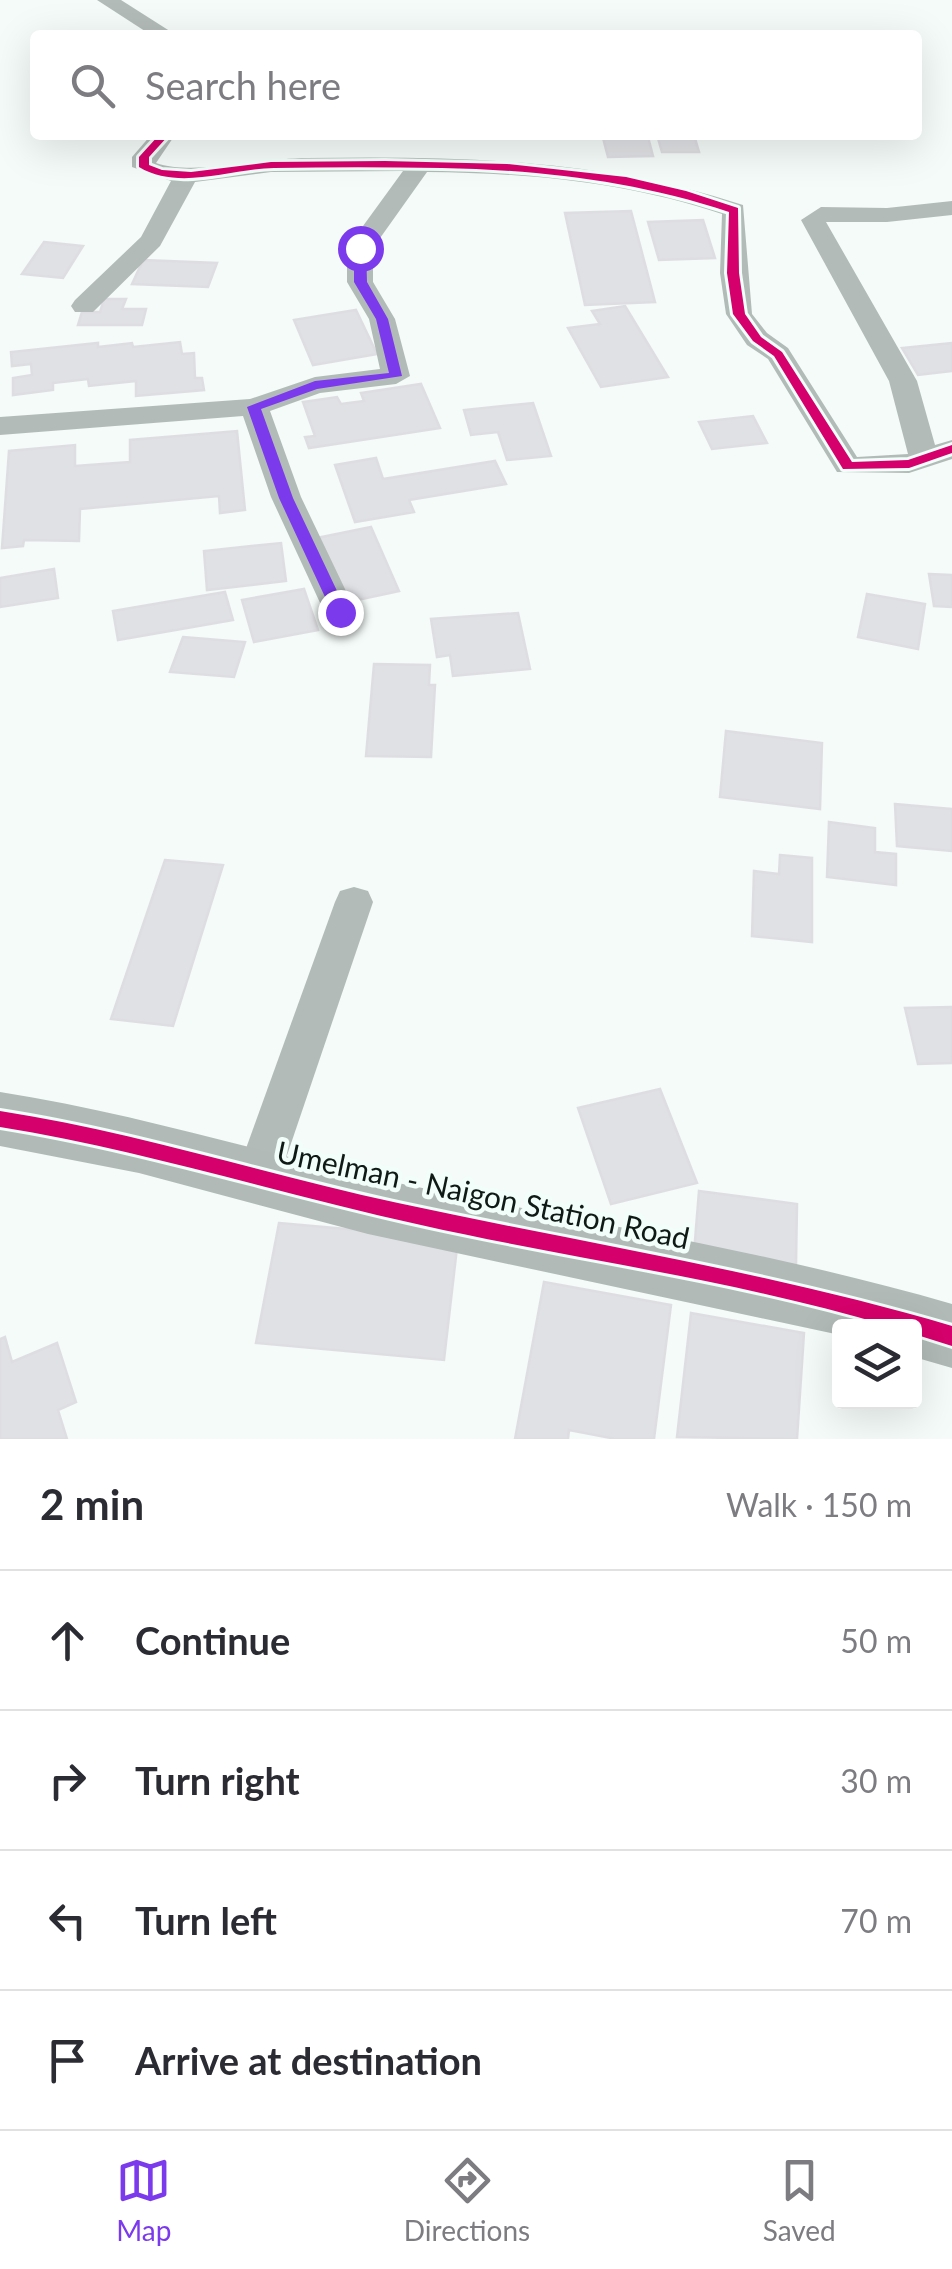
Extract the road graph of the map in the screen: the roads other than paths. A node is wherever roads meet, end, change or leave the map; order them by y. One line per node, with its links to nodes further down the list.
1 (106, 0): 2 (street)
2 (157, 30)
3 (159, 140): 5 (street)
4 (420, 165): 5 (street); 8 (street); 11 (street)
5 (185, 178): 7 (street)
6 (952, 208): 11 (street)
7 (84, 306)
8 (254, 407): 9 (street); 12 (street)
9 (0, 426)
10 (952, 449): 11 (street)
11 (924, 457)
12 (340, 612)
13 (354, 902): 15 (street)
14 (0, 1119): 15 (street, Umelman - Naigon Station Road)
15 (258, 1176): 16 (street, Umelman - Naigon Station Road)
16 (952, 1336)

